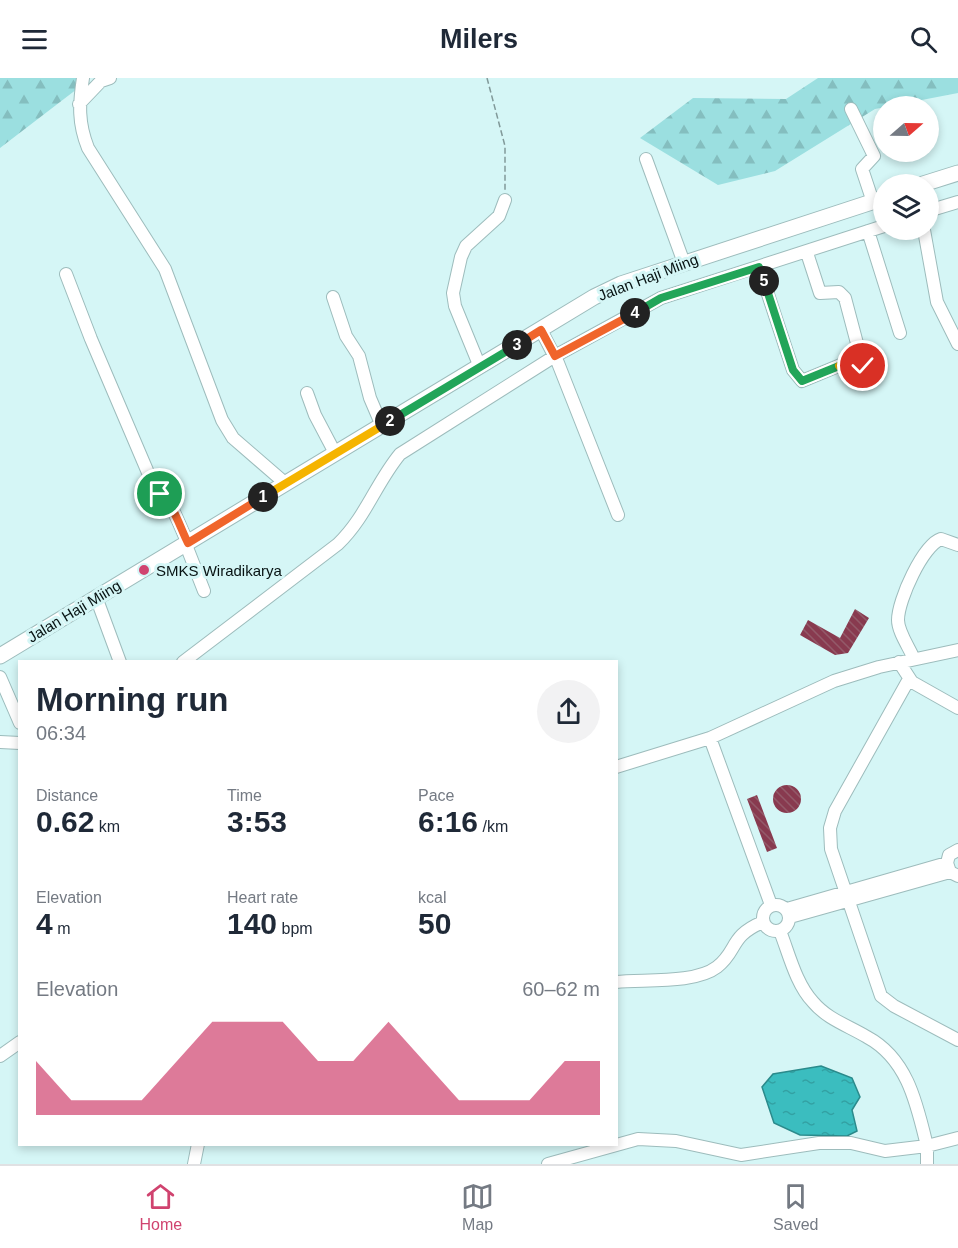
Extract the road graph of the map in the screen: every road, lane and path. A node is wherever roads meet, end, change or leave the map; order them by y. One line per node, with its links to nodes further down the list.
1 (83, 78): 4 (street)
2 (110, 78): 4 (street)
3 (487, 78): 10 (path)
4 (79, 104): 32 (street)
5 (851, 109): 9 (street)
6 (646, 159): 18 (street)
7 (958, 173): 8 (main road)
8 (939, 179)
9 (873, 190)
10 (505, 200): 27 (street)
11 (873, 202): 18 (main road, Jalan Haji Miing)
12 (958, 202): 13 (street)
13 (939, 208)
14 (873, 229): 15 (street)
15 (868, 231): 17 (street); 23 (street)
16 (926, 240): 24 (street)
17 (807, 253): 19 (street); 26 (street)
18 (684, 262): 22 (main road, Jalan Haji Miing)
19 (759, 267): 25 (street); 26 (street)
20 (66, 274): 34 (street)
21 (333, 297): 30 (street)
22 (541, 330): 25 (street); 27 (main road, Jalan Haji Miing)
23 (900, 333)
24 (957, 336)
25 (555, 356): 33 (street); 42 (street)
26 (860, 357): 28 (street)
27 (480, 367): 30 (main road, Jalan Haji Miing)
28 (876, 371)
29 (307, 393): 31 (street)
30 (382, 426): 31 (main road, Jalan Haji Miing)
31 (335, 453): 32 (main road, Jalan Haji Miing)
32 (285, 483): 34 (main road, Jalan Haji Miing)
33 (618, 515)
34 (187, 544): 36 (street); 37 (main road, Jalan Haji Miing)
35 (958, 545): 40 (street)
36 (204, 591)
37 (96, 597): 39 (main road, Jalan Haji Miing); 41 (street)
38 (958, 650): 40 (street)
39 (0, 656)
40 (914, 659): 43 (street)
41 (119, 660)
42 (186, 660)
43 (899, 662): 45 (street); 48 (street)
44 (0, 677): 47 (street)
45 (909, 679): 46 (street); 54 (street)
46 (958, 708)
47 (18, 718)
48 (710, 738): 51 (street); 55 (street)
49 (0, 742): 50 (street)
50 (18, 743)
51 (618, 766)
52 (958, 850): 53 (street)
53 (951, 870): 54 (street)
54 (846, 897): 56 (street); 60 (street)
55 (771, 905): 56 (street); 57 (street)
56 (788, 913): 58 (street)
57 (763, 922): 58 (street); 59 (street)
58 (780, 931): 67 (street)
59 (618, 982)
60 (958, 1040)
61 (18, 1043): 62 (street)
62 (0, 1056)
63 (958, 1138): 67 (street)
64 (618, 1145): 67 (street)
65 (198, 1146): 68 (street)
66 (613, 1146): 69 (street)
67 (927, 1146): 70 (street)
68 (194, 1164)
69 (548, 1164)
70 (927, 1164)

